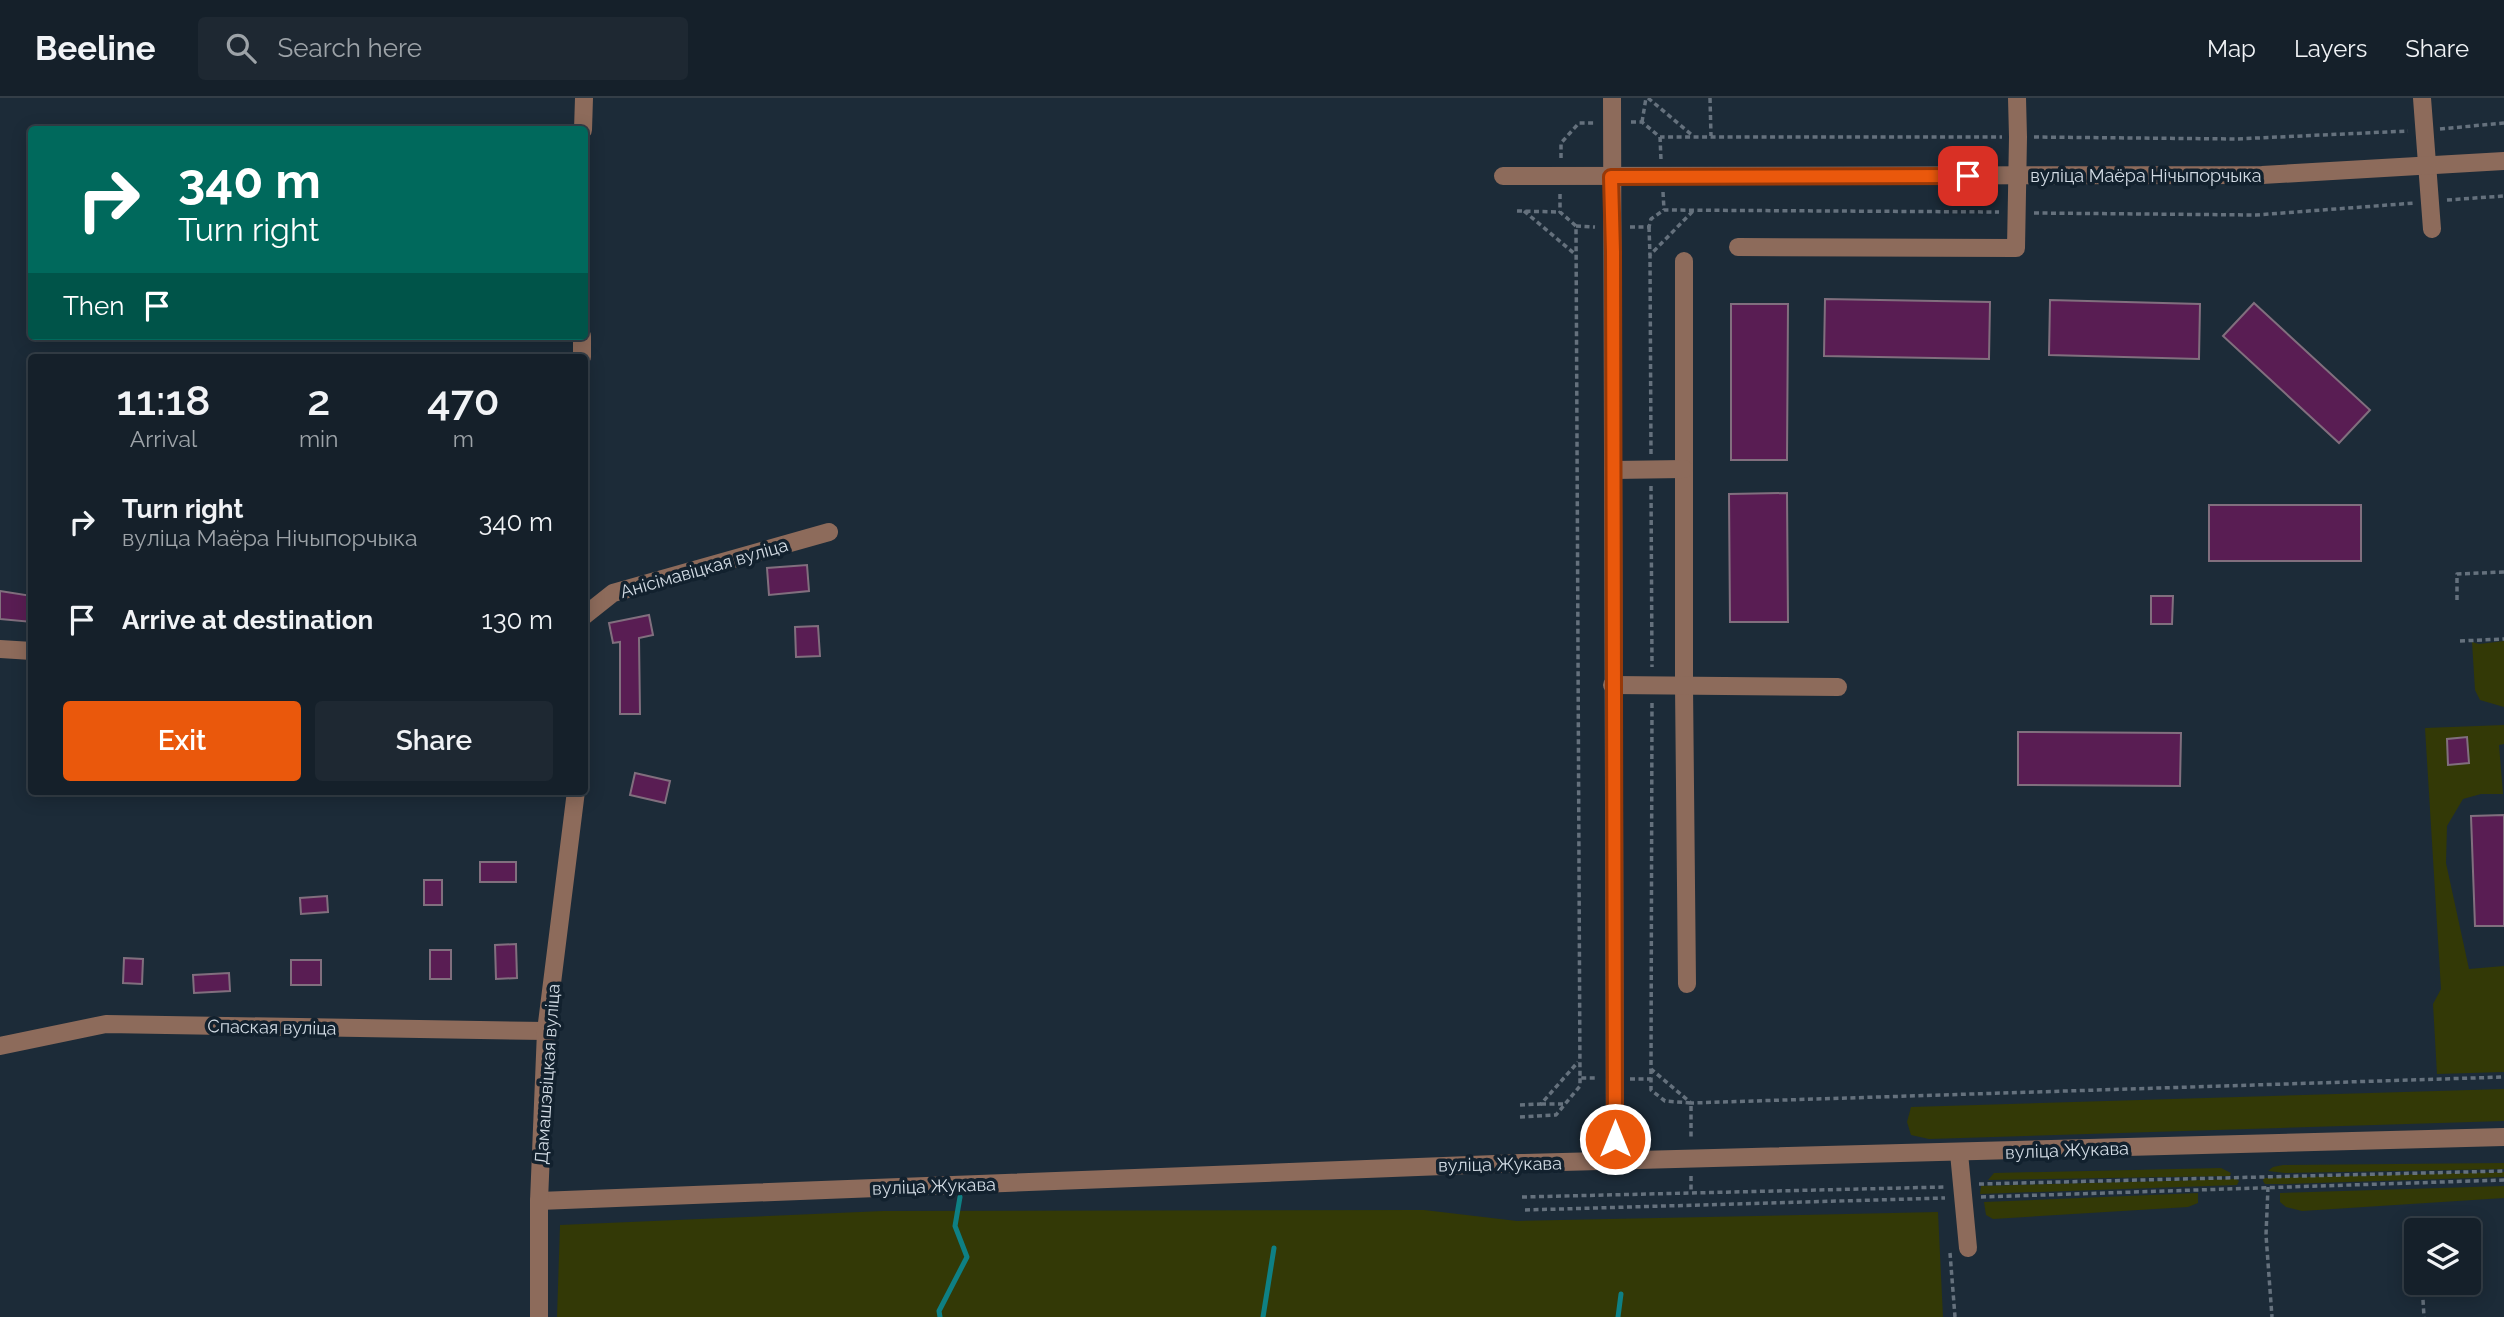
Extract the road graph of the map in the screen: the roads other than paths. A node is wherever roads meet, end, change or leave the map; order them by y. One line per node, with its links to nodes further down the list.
1 (584, 98): 5 (street)
2 (1612, 98): 10 (street)
3 (2017, 98): 8 (street)
4 (2422, 98): 7 (street)
5 (583, 126)
6 (2501, 161): 7 (street, вуліца Маёра Нічыпорчыка)
7 (2426, 166): 8 (street, вуліца Маёра Нічыпорчыка); 11 (street)
8 (2017, 175): 10 (street, вуліца Маёра Нічыпорчыка); 12 (street)
9 (1503, 176): 10 (street, вуліца Маёра Нічыпорчыка)
10 (1611, 177): 15 (street)
11 (2432, 229)
12 (1738, 247)
13 (1684, 261): 14 (street)
14 (1684, 469): 15 (street); 21 (street)
15 (1613, 470): 20 (street)
16 (829, 532): 17 (street, Анісімавіцкая вуліца)
17 (588, 613)
18 (0, 649): 19 (street)
19 (28, 651)
20 (1612, 685): 21 (street); 29 (street)
21 (1684, 686): 22 (street); 24 (street)
22 (1838, 687)
23 (576, 795): 25 (street, Дамашэвіцкая вуліца)
24 (1687, 984)
25 (546, 1031): 26 (street, Спаская вуліца); 30 (street, Дамашэвіцкая вуліца)
26 (0, 1046)
27 (2504, 1137): 28 (street, вуліца Жукава)
28 (1959, 1153): 29 (street, вуліца Жукава); 31 (street)
29 (1615, 1160): 30 (street, вуліца Жукава)
30 (539, 1201): 32 (street, Дамашэвіцкая вуліца)
31 (1968, 1248)
32 (539, 1317)

